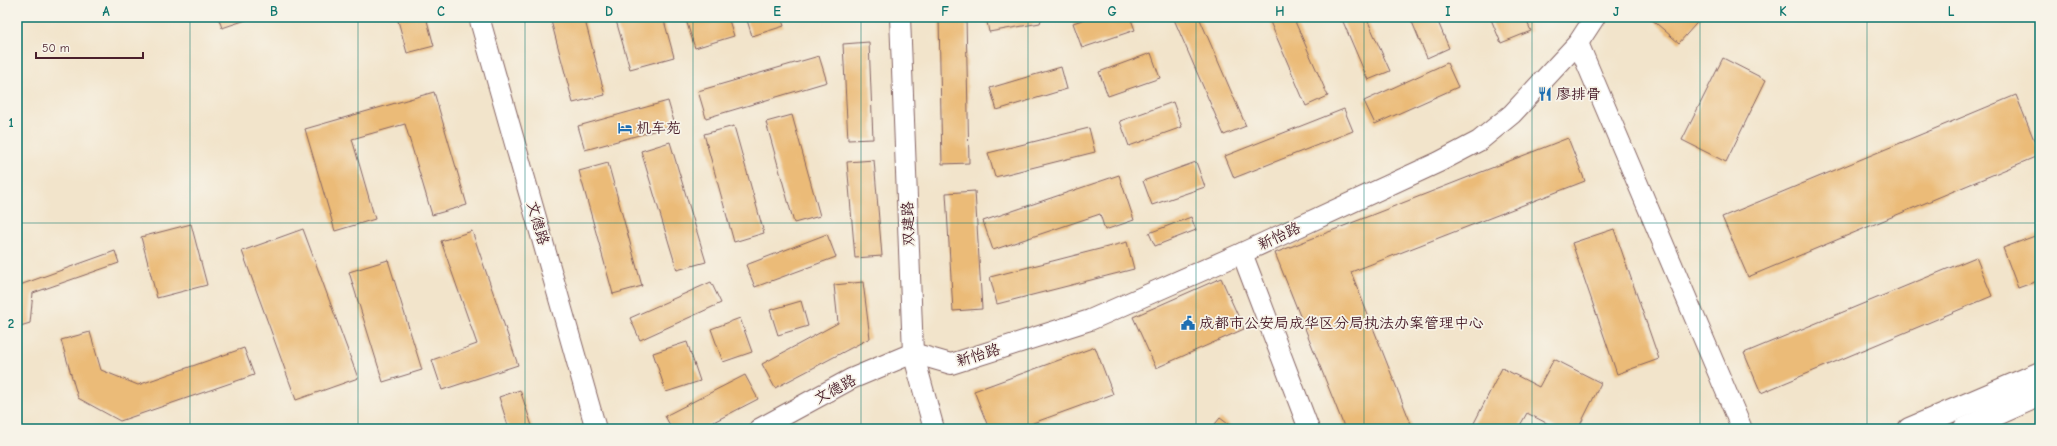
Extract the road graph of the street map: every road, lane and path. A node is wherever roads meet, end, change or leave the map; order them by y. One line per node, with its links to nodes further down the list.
1 (479, 17): 10 (street, 文德路)
2 (900, 17): 6 (street, 双建路)
3 (1595, 17): 4 (street, 新怡路)
4 (1578, 43): 5 (street, 新怡路); 14 (street)
5 (1242, 253): 6 (street, 新怡路); 13 (street)
6 (913, 353): 11 (street, 文德路); 12 (street, 双建路)
7 (2040, 373): 15 (main road)
8 (2040, 395): 16 (main road)
9 (2040, 411): 17 (main road)
10 (596, 429)
11 (760, 429)
12 (934, 429)
13 (1309, 429)
14 (1742, 429)
15 (1909, 429)
16 (1964, 429)
17 (1998, 429)

